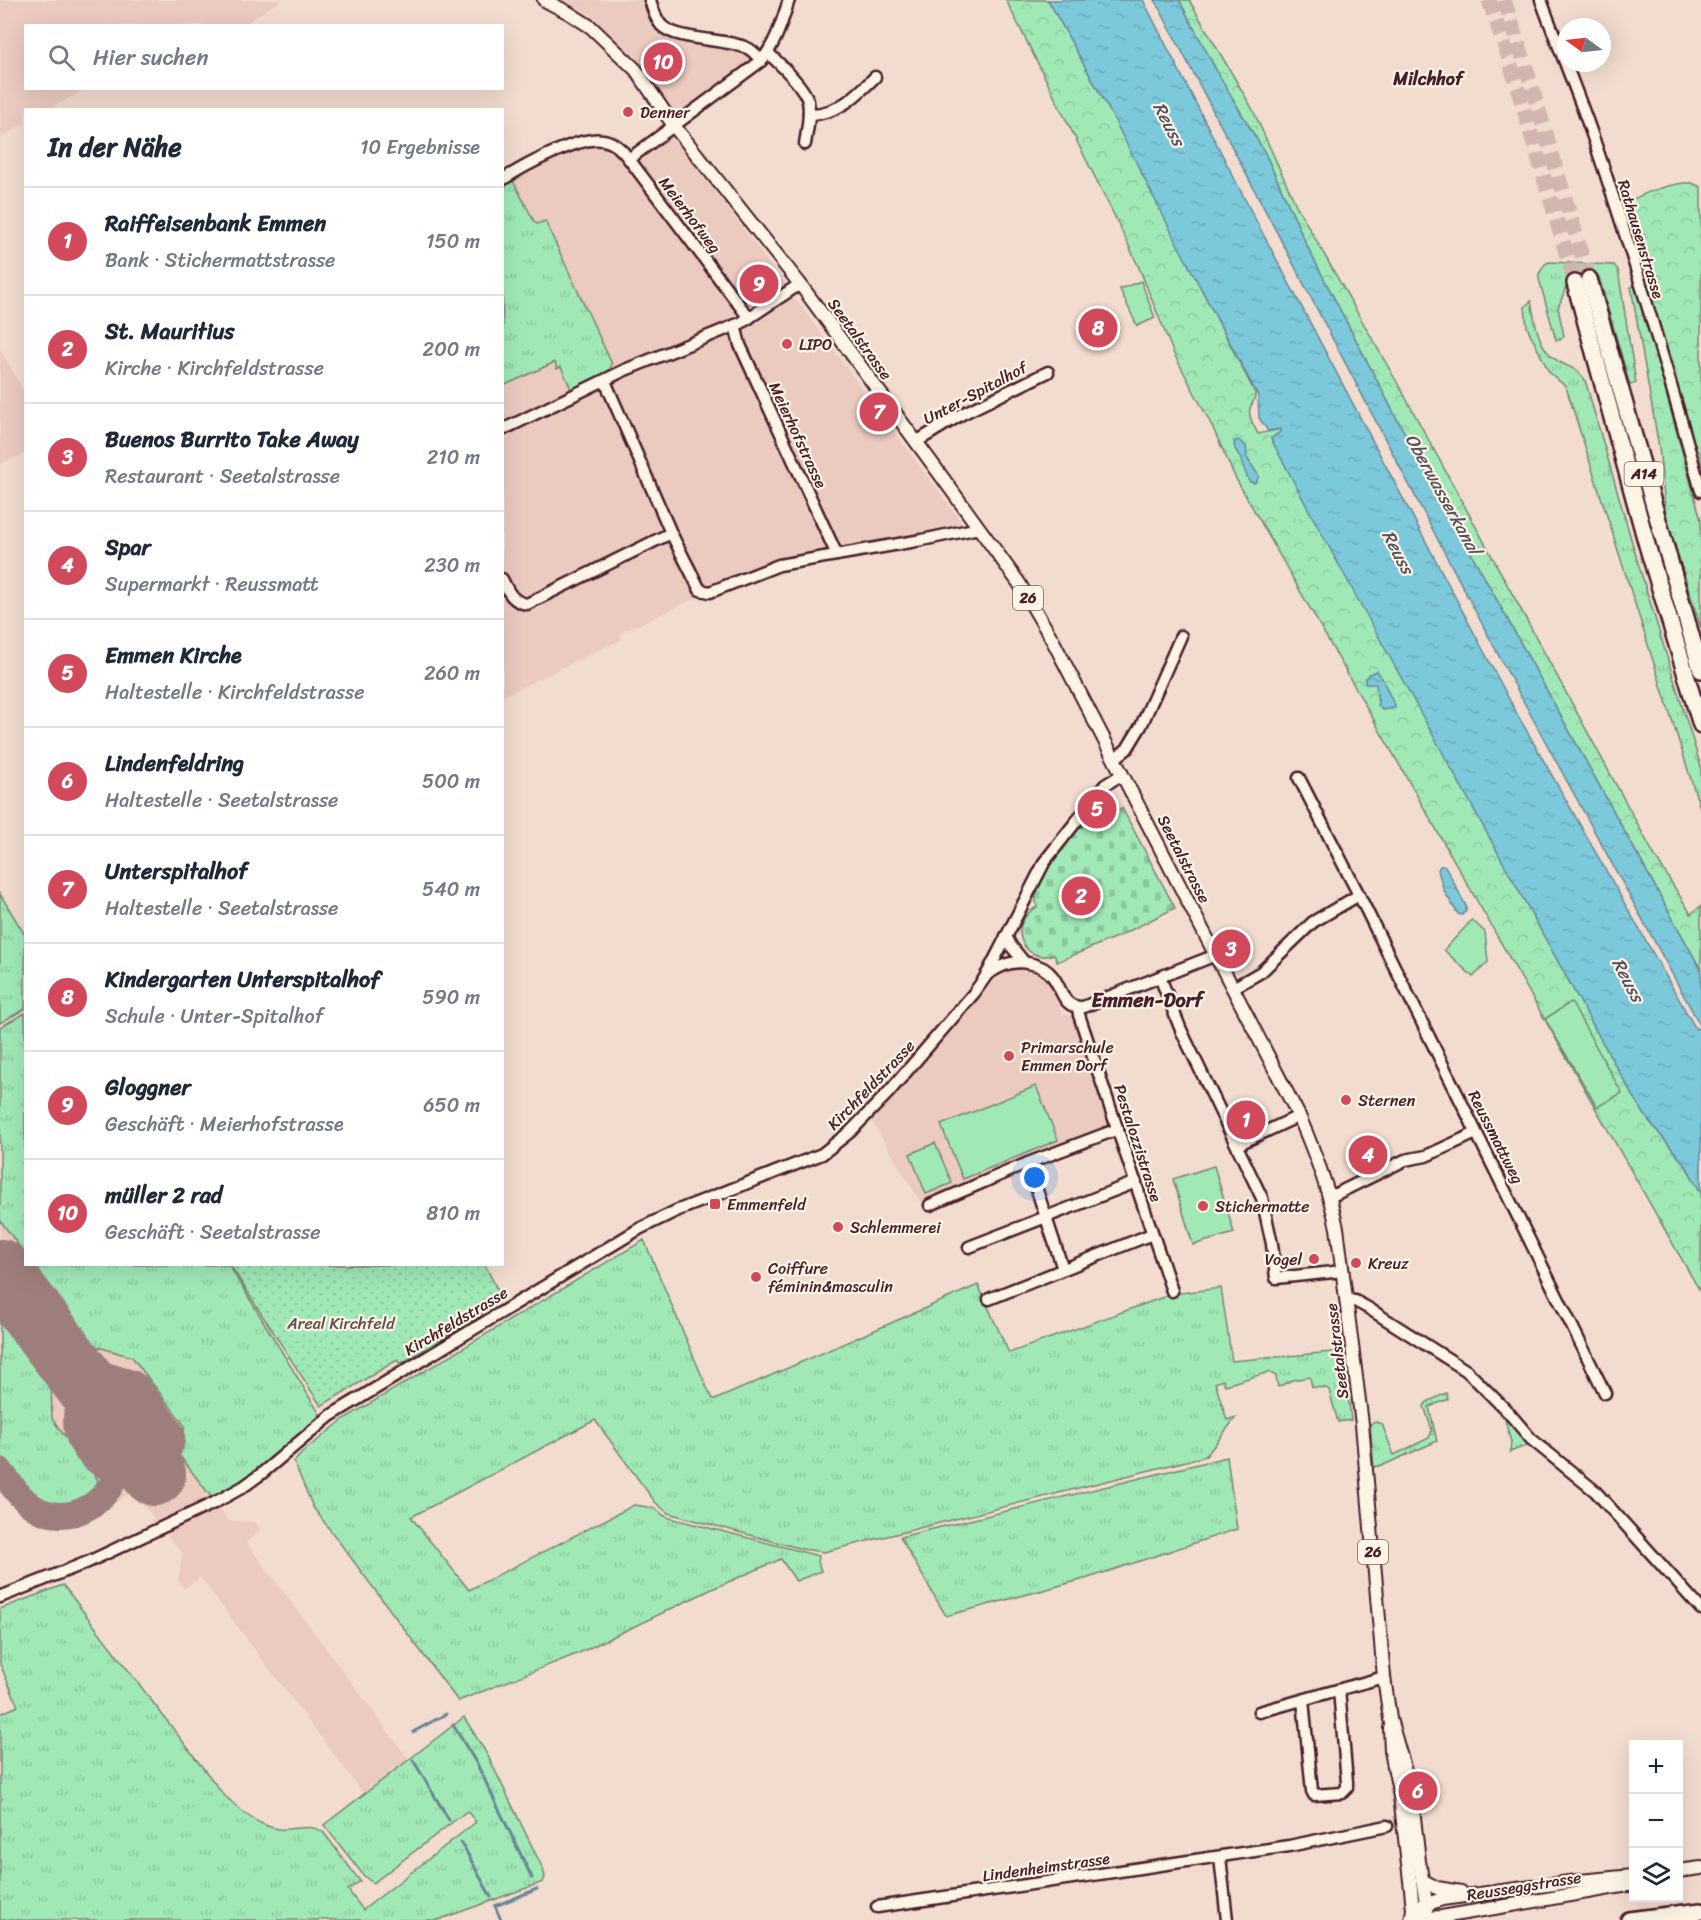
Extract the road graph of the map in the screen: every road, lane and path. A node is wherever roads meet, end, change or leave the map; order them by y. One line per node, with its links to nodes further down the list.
1 (544, 0): 8 (main road, Seetalstrasse / 26)
2 (650, 0): 5 (street)
3 (789, 0): 5 (street)
4 (1540, 0): 19 (street, Rathausenstrasse)
5 (764, 57): 7 (street); 8 (street)
6 (875, 77): 7 (street)
7 (809, 114): 9 (street)
8 (674, 126): 10 (street); 12 (main road, Seetalstrasse / 26)
9 (805, 144)
10 (629, 159): 11 (street); 13 (street, Meierhofweg)
11 (504, 179)
12 (800, 284): 13 (street); 18 (main road, Seetalstrasse / 26)
13 (749, 318): 14 (street)
14 (735, 325): 16 (street); 22 (street, Meierhofstrasse)
15 (1048, 372): 18 (street, Unter-Spitalhof)
16 (605, 381): 17 (street); 21 (street)
17 (504, 429)
18 (916, 442): 20 (main road, Seetalstrasse / 26)
19 (1701, 491)
20 (979, 528): 22 (street); 27 (main road, Seetalstrasse / 26)
21 (671, 533): 22 (street); 23 (street)
22 (837, 555)
23 (504, 583)
24 (1182, 636): 27 (street)
25 (1701, 669): 26 (highway, A14)
26 (1701, 725)
27 (1114, 759): 28 (main road, Seetalstrasse / 26)
28 (1121, 775): 31 (street, Kirchfeldstrasse); 32 (main road, Seetalstrasse / 26)
29 (1299, 778): 30 (street, Reussmattweg)
30 (1359, 895): 36 (street); 40 (street, Reussmattweg)
31 (1006, 936): 33 (street); 34 (street, Kirchfeldstrasse)
32 (1216, 956): 35 (street); 36 (main road, Seetalstrasse / 26)
33 (1024, 962): 34 (street, Kirchfeldstrasse); 37 (street)
34 (986, 976): 55 (street, Kirchfeldstrasse)
35 (1160, 978): 37 (street); 41 (street)
36 (1233, 988): 38 (main road, Seetalstrasse / 26)
37 (1078, 1007): 39 (street, Pestalozzistrasse)
38 (1299, 1116): 41 (street); 44 (main road, Seetalstrasse / 26)
39 (1118, 1129): 42 (street); 43 (street, Pestalozzistrasse)
40 (1476, 1132): 44 (street); 54 (street, Reussmattweg)
41 (1237, 1145): 50 (street)
42 (1028, 1163): 45 (street); 46 (street)
43 (1136, 1182): 46 (street); 47 (street, Pestalozzistrasse)
44 (1330, 1197): 50 (main road, Seetalstrasse / 26)
45 (930, 1205)
46 (1045, 1216): 48 (street); 49 (street)
47 (1152, 1234): 49 (street); 51 (street, Pestalozzistrasse)
48 (969, 1247)
49 (1063, 1269): 52 (street)
50 (1343, 1271): 53 (main road, Seetalstrasse / 26)
51 (1172, 1291)
52 (989, 1299)
53 (1347, 1300): 56 (street); 57 (main road, Seetalstrasse / 26)
54 (1605, 1393)
55 (0, 1598)
56 (1701, 1609)
57 (1384, 1677): 58 (street); 61 (main road, Seetalstrasse / 26)
58 (1339, 1690): 59 (street); 59 (street)
59 (1303, 1700): 60 (street)
60 (1259, 1712)
61 (1390, 1719): 69 (main road, Seetalstrasse / 26); 75 (main road, Seetalstrasse / 26)
62 (1387, 1826): 63 (street, Lindenheimstrasse)
63 (1220, 1857): 73 (street, Lindenheimstrasse); 77 (street)
64 (1701, 1868): 65 (main road)
65 (1683, 1870)
66 (1701, 1874): 68 (main road)
67 (1629, 1876): 71 (main road, Reusseggstrasse)
68 (1683, 1876)
69 (1422, 1880): 71 (main road, Reusseggstrasse); 72 (main road, Seetalstrasse / 26)
70 (1629, 1885): 76 (main road, Reusseggstrasse)
71 (1474, 1894): 72 (main road, Reusseggstrasse)
72 (1426, 1904): 75 (main road, Reusseggstrasse); 76 (main road, Seetalstrasse / 26)
73 (877, 1907)
74 (1701, 1911): 78 (highway)
75 (1412, 1915): 76 (main road)
76 (1427, 1919)
77 (1227, 1920)
78 (1629, 1920)

